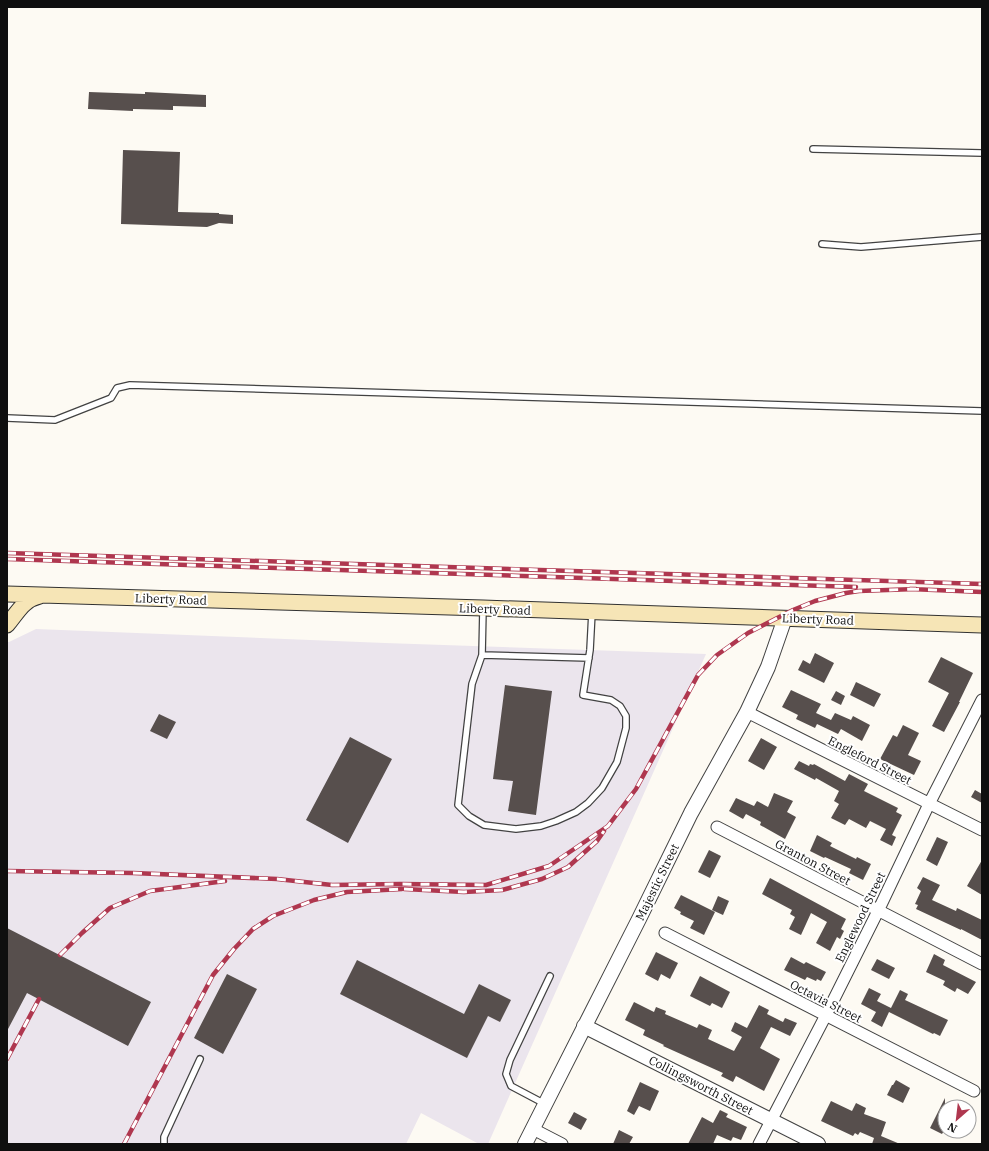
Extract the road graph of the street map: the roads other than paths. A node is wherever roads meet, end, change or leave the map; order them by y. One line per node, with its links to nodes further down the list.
1 (813, 149): 2 (lane)
2 (982, 153)
3 (982, 237): 4 (lane)
4 (822, 244)
5 (982, 411): 6 (lane)
6 (7, 418)
7 (7, 594): 8 (main road, Liberty Road)
8 (43, 595): 9 (main road, Liberty Road); 12 (main road)
9 (483, 608): 10 (main road, Liberty Road); 14 (lane)
10 (592, 612): 11 (main road, Liberty Road); 15 (lane)
11 (785, 618): 13 (main road, Liberty Road); 17 (street, Majestic Street)
12 (7, 625)
13 (982, 625)
14 (482, 655): 15 (lane); 15 (lane)
15 (589, 658)
16 (982, 700): 18 (street, Englewood Street)
17 (747, 712): 18 (street, Engleford Street); 26 (street, Majestic Street)
18 (929, 804): 20 (street, Engleford Street); 21 (street, Englewood Street)
19 (717, 827): 21 (street, Granton Street)
20 (982, 830)
21 (878, 911): 23 (street, Granton Street); 25 (street, Englewood Street)
22 (665, 933): 25 (street, Octavia Street)
23 (982, 964)
24 (550, 976): 29 (lane)
25 (826, 1015): 28 (street, Octavia Street); 30 (street, Englewood Street)
26 (584, 1026): 29 (street, Majestic Street); 30 (street, Collingsworth Street)
27 (200, 1059): 32 (lane)
28 (974, 1091)
29 (545, 1104): 31 (street, Majestic Street)
30 (771, 1120): 35 (street, Englewood Street); 36 (street, Collingsworth Street)
31 (533, 1129): 33 (street, Majestic Street); 34 (street)
32 (164, 1144)
33 (525, 1144)
34 (562, 1144)
35 (759, 1144)
36 (818, 1144)

